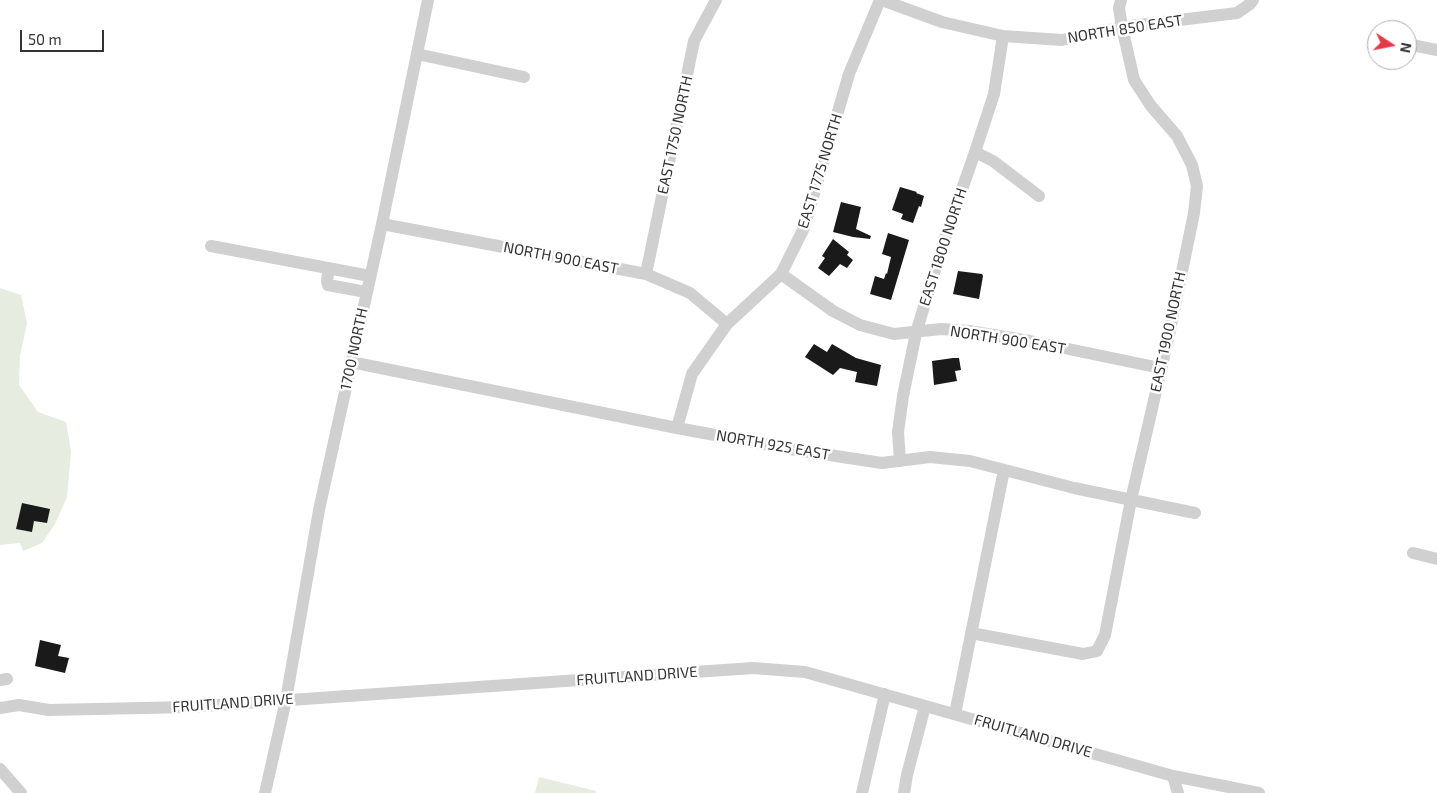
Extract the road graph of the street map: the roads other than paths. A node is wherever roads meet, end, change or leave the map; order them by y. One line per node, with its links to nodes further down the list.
1 (428, 0): 10 (street, 1700 NORTH)
2 (716, 0): 17 (street, EAST 1750 NORTH)
3 (881, 0): 7 (street, NORTH 850 EAST); 18 (street, EAST 1775 NORTH)
4 (1121, 0): 6 (street, EAST 1900 NORTH)
5 (1251, 2): 6 (street, NORTH 850 EAST)
6 (1122, 27): 7 (street, NORTH 850 EAST); 24 (street, EAST 1900 NORTH)
7 (1003, 36): 12 (street, EAST 1800 NORTH)
8 (1417, 46): 9 (street)
9 (1437, 50)
10 (417, 54): 11 (street); 14 (street, 1700 NORTH)
11 (524, 77)
12 (975, 152): 13 (street); 22 (street, EAST 1800 NORTH)
13 (1038, 196)
14 (382, 224): 17 (street, NORTH 900 EAST); 19 (street, 1700 NORTH)
15 (211, 246): 16 (street)
16 (329, 268): 19 (street); 20 (street)
17 (646, 274): 21 (street, NORTH 900 EAST)
18 (781, 274): 21 (street, EAST 1775 NORTH); 22 (street, NORTH 900 EAST)
19 (370, 276): 20 (street, 1700 NORTH)
20 (366, 292): 23 (street, 1700 NORTH)
21 (727, 324): 25 (street, EAST 1775 NORTH)
22 (916, 333): 24 (street, NORTH 900 EAST); 26 (street, EAST 1800 NORTH)
23 (351, 362): 25 (street, NORTH 925 EAST); 34 (street, 1700 NORTH)
24 (1160, 368): 28 (street, EAST 1900 NORTH)
25 (678, 428): 26 (street, NORTH 925 EAST)
26 (900, 461): 27 (street, NORTH 925 EAST)
27 (1004, 470): 28 (street, NORTH 925 EAST); 32 (street)
28 (1131, 500): 29 (street, NORTH 925 EAST); 32 (street, EAST 1900 NORTH)
29 (1195, 513)
30 (1413, 553): 31 (street)
31 (1437, 559)
32 (971, 632): 37 (street)
33 (885, 694): 34 (street, FRUITLAND DRIVE); 35 (street, FRUITLAND DRIVE); 42 (street)
34 (286, 700): 36 (street, FRUITLAND DRIVE); 41 (street, 1700 NORTH)
35 (925, 706): 37 (street, FRUITLAND DRIVE); 43 (street)
36 (0, 708)
37 (955, 714): 39 (street, FRUITLAND DRIVE)
38 (0, 769): 40 (street)
39 (1173, 776): 44 (street); 45 (street, FRUITLAND DRIVE)
40 (21, 793)
41 (265, 793)
42 (862, 793)
43 (904, 793)
44 (1178, 793)
45 (1259, 793)

